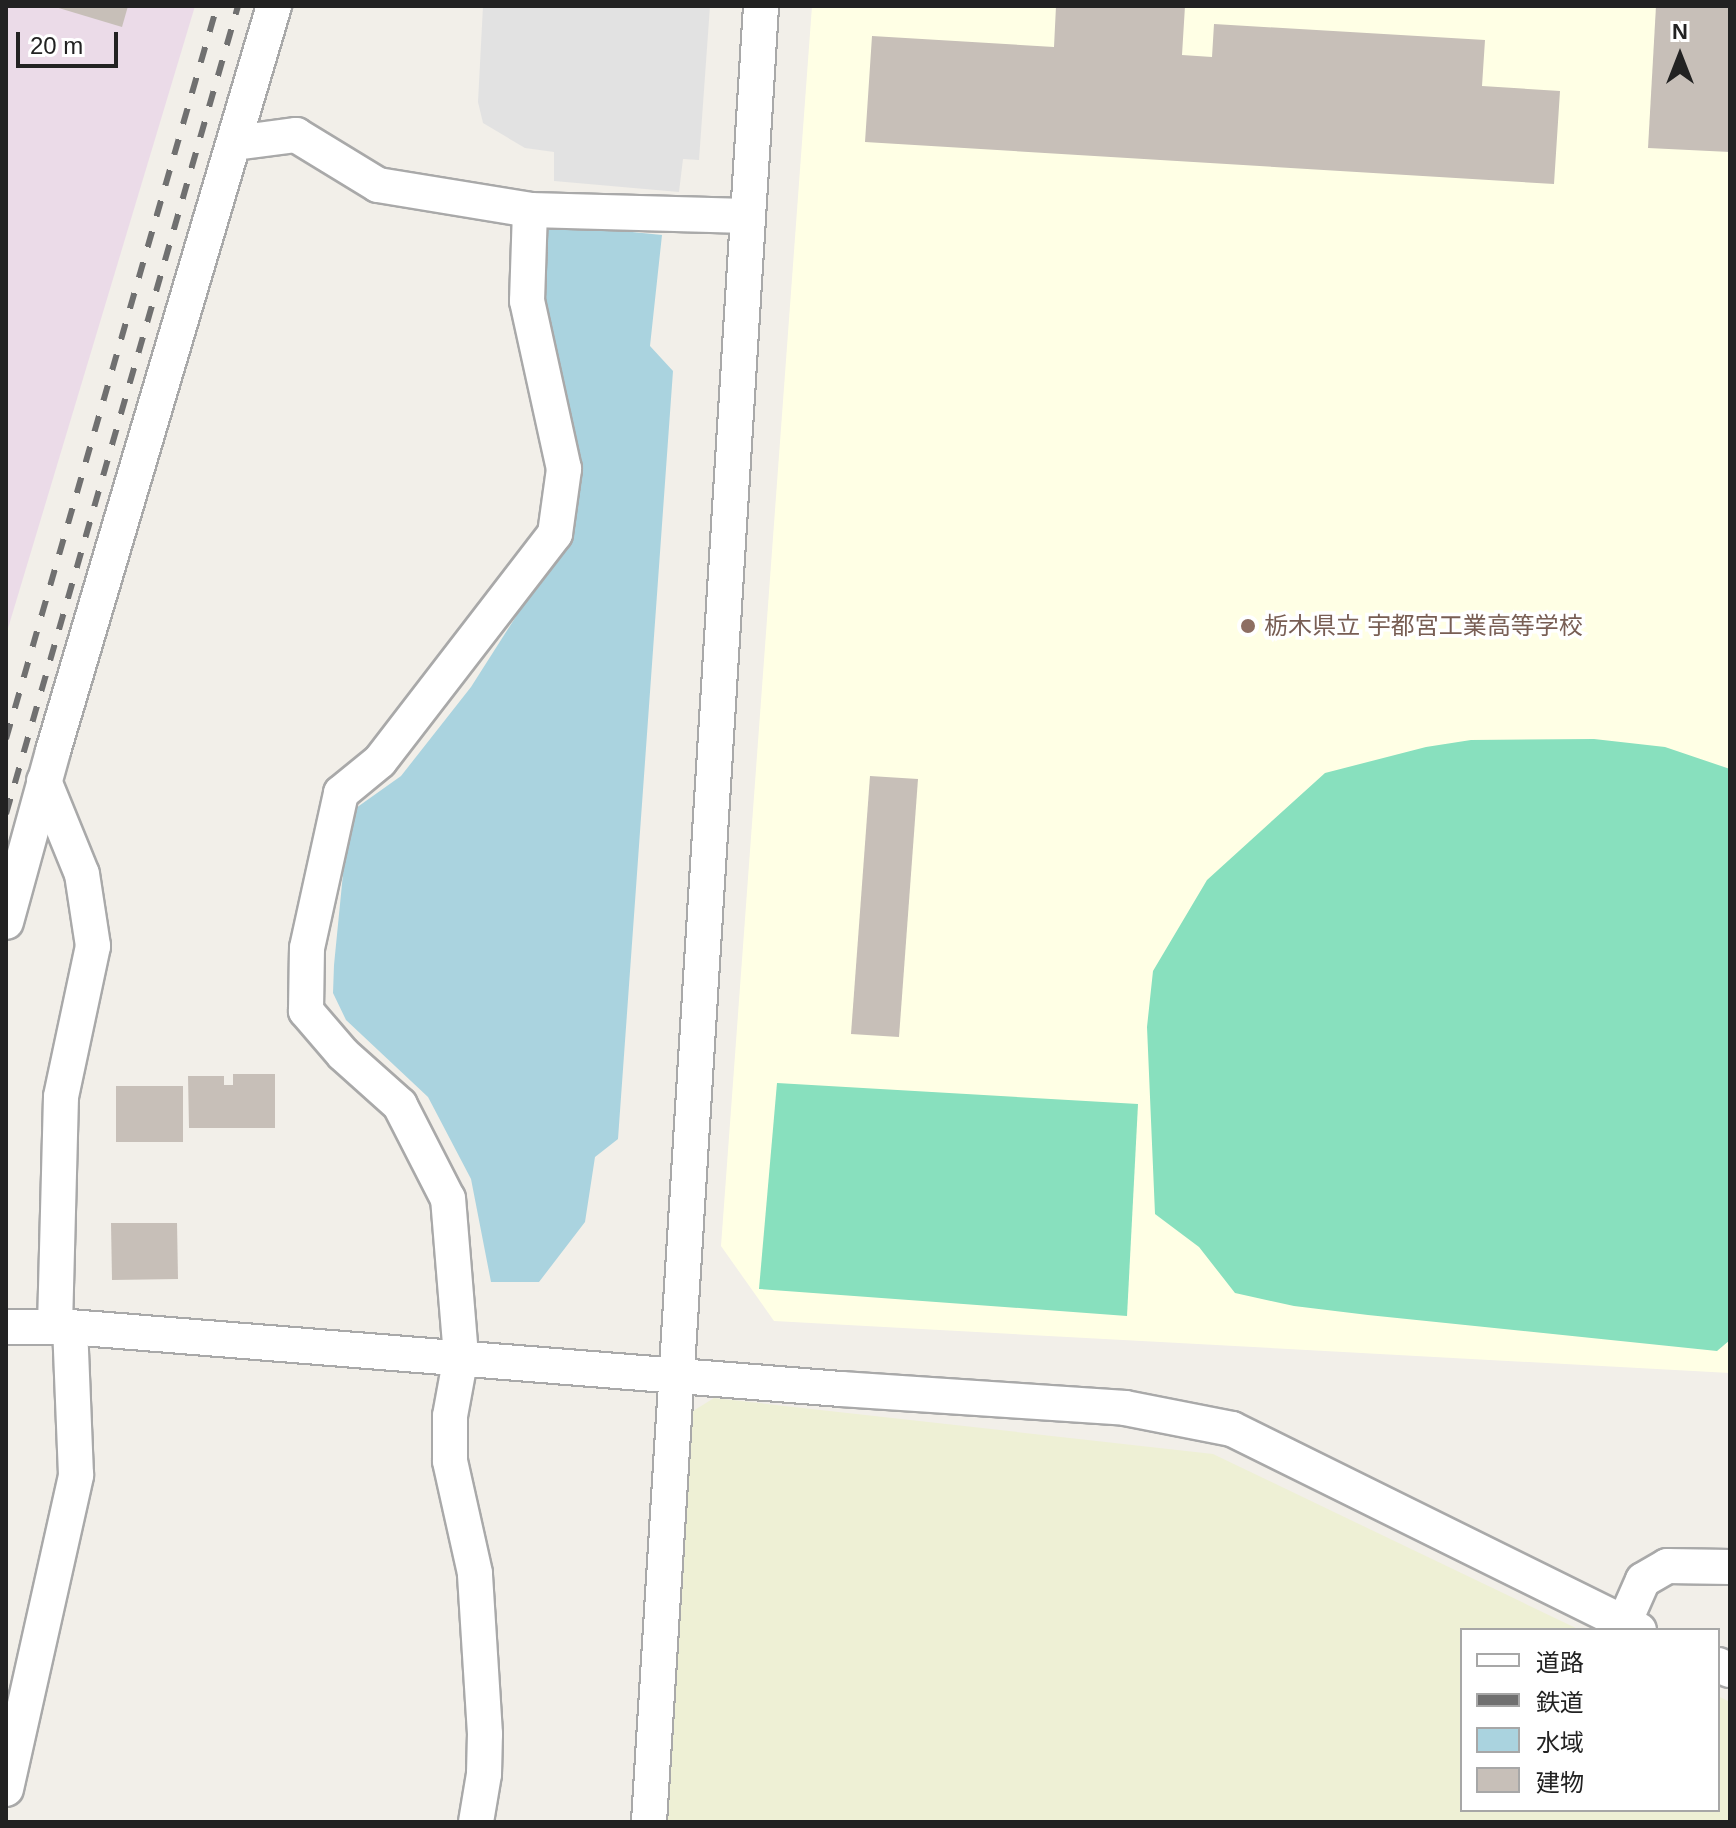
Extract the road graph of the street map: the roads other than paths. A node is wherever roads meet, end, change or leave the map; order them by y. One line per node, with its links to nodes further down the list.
1 (274, 6): 3 (street)
2 (761, 6): 5 (street)
3 (235, 143): 4 (street); 6 (street)
4 (530, 210): 5 (street); 10 (street)
5 (748, 216): 11 (street)
6 (44, 781): 7 (street); 9 (street)
7 (6, 922)
8 (6, 1327): 9 (street)
9 (62, 1327): 10 (street); 14 (street)
10 (461, 1356): 11 (street); 15 (street)
11 (679, 1374): 13 (street); 16 (street)
12 (1730, 1567): 13 (street)
13 (1632, 1627)
14 (6, 1789)
15 (476, 1822)
16 (649, 1822)

